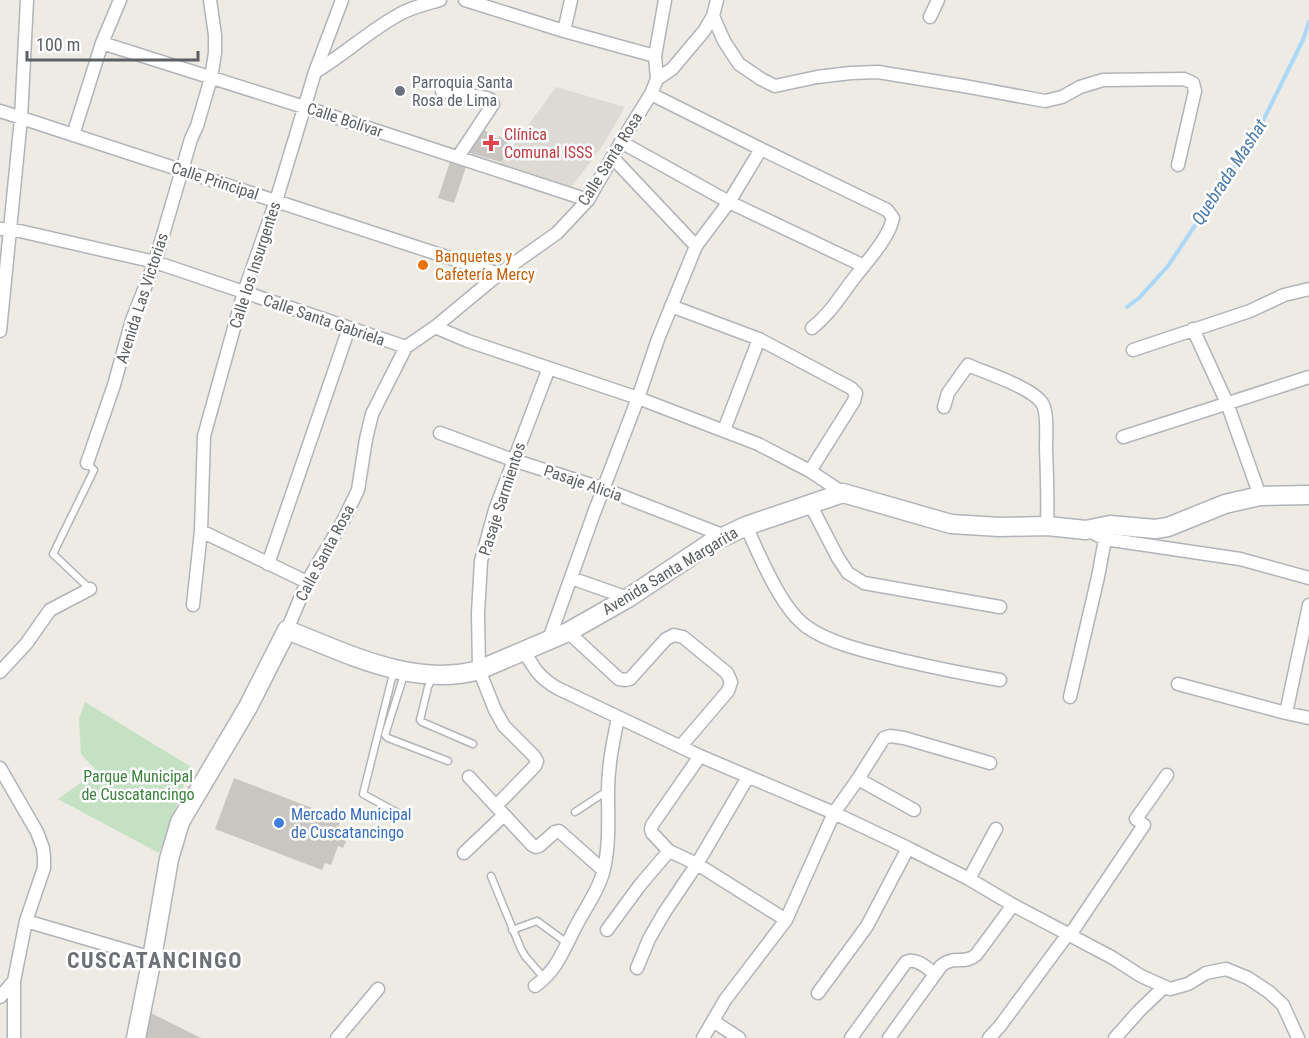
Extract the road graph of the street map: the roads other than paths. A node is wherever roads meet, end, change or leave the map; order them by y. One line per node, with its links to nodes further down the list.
1 (27, 0): 23 (street)
2 (120, 0): 14 (street)
3 (210, 0): 17 (street, Avenida Las Victorias)
4 (342, 0): 16 (street, Calle los Insurgentes)
5 (440, 0): 16 (street)
6 (465, 0): 13 (street)
7 (571, 0): 13 (street)
8 (665, 0): 15 (street)
9 (717, 0): 11 (street)
10 (938, 0): 12 (street)
11 (713, 16): 18 (street); 29 (street)
12 (930, 17)
13 (564, 31): 15 (street)
14 (102, 44): 17 (street, Calle Bolívar); 24 (street)
15 (655, 56): 18 (street)
16 (315, 72): 21 (street, Calle los Insurgentes)
17 (211, 78): 21 (street, Calle Bolívar); 30 (street, Avenida Las Victorias)
18 (657, 79): 20 (street, Calle Santa Rosa)
19 (442, 91): 27 (street)
20 (651, 94): 25 (street, Calle Santa Rosa); 26 (street)
21 (304, 107): 27 (street, Calle Bolívar); 32 (street, Calle los Insurgentes)
22 (0, 111): 23 (street, Calle Principal)
23 (21, 118): 24 (street, Calle Principal); 34 (street)
24 (73, 135): 30 (street, Calle Principal)
25 (621, 142): 28 (street, Calle Santa Rosa); 33 (street)
26 (761, 149): 33 (street); 37 (street)
27 (458, 157): 31 (street, Calle Bolívar)
28 (612, 157): 31 (street, Calle Santa Rosa); 35 (street)
29 (1178, 165)
30 (182, 170): 32 (street, Calle Principal); 36 (street, Avenida Las Victorias)
31 (588, 200): 38 (street, Calle Santa Rosa)
32 (276, 201): 38 (street, Calle Principal); 40 (street, Calle los Insurgentes)
33 (729, 202): 35 (street); 37 (street)
34 (5, 229): 36 (street, Calle Santa Gabriela); 46 (street)
35 (696, 246): 41 (street)
36 (155, 262): 40 (street, Calle Santa Gabriela); 59 (street, Avenida Las Victorias)
37 (864, 266): 44 (street)
38 (499, 274): 42 (street, Calle Santa Rosa)
39 (1309, 289): 45 (street)
40 (244, 292): 43 (street, Calle Santa Gabriela); 69 (street, Calle los Insurgentes)
41 (671, 306): 47 (street); 52 (street)
42 (435, 327): 48 (street, Calle Santa Rosa); 50 (street)
43 (349, 328): 48 (street, Calle Santa Gabriela); 72 (street)
44 (812, 328)
45 (1193, 329): 49 (street); 53 (street)
46 (0, 331)
47 (759, 339): 55 (street); 60 (street)
48 (406, 347): 75 (street, Calle Santa Rosa)
49 (1133, 350)
50 (549, 368): 52 (street); 58 (street, Pasaje Sarmientos)
51 (1309, 377): 53 (street)
52 (638, 398): 55 (street); 61 (street)
53 (1227, 403): 57 (street); 64 (street)
54 (944, 407): 67 (street)
55 (724, 430): 60 (street)
56 (440, 433): 58 (street, Pasaje Alicia)
57 (1123, 437)
58 (513, 460): 61 (street, Pasaje Alicia); 85 (street, Pasaje Sarmientos)
59 (87, 463): 76 (lane, Avenida Las Victorias)
60 (810, 471): 62 (street)
61 (604, 489): 70 (street, Pasaje Alicia); 73 (street)
62 (843, 492): 65 (street, Avenida Santa Margarita); 67 (street)
63 (1309, 495): 64 (street)
64 (1260, 496): 68 (street)
65 (810, 504): 66 (street, Avenida Santa Margarita); 80 (street)
66 (746, 526): 70 (street, Avenida Santa Margarita); 89 (street)
67 (1047, 526): 68 (street)
68 (1086, 530): 71 (street)
69 (201, 531): 72 (street); 78 (street, Calle los Insurgentes)
70 (725, 536): 77 (street, Avenida Santa Margarita)
71 (1105, 539): 74 (street); 91 (street)
72 (268, 564): 75 (street)
73 (571, 578): 77 (street); 83 (street)
74 (1309, 578)
75 (307, 582): 81 (street, Calle Santa Rosa)
76 (90, 589): 87 (street)
77 (628, 598): 82 (street, Avenida Santa Margarita)
78 (193, 605)
79 (1309, 605): 92 (street)
80 (1000, 607)
81 (287, 630): 86 (street, Avenida Santa Margarita); 126 (street, Calle Santa Rosa)
82 (568, 632): 83 (street, Avenida Santa Margarita); 96 (street)
83 (549, 639): 84 (street, Avenida Santa Margarita)
84 (524, 651): 85 (street, Avenida Santa Margarita); 93 (street)
85 (478, 670): 88 (street, Avenida Santa Margarita); 106 (street)
86 (400, 671): 88 (street, Avenida Santa Margarita); 98 (lane); 109 (lane)
87 (0, 672)
88 (434, 676): 95 (lane)
89 (1000, 680)
90 (1178, 684): 92 (street)
91 (1070, 697)
92 (1286, 713): 94 (street)
93 (618, 718): 96 (street); 105 (street)
94 (1309, 718)
95 (474, 744)
96 (681, 746): 97 (street)
97 (700, 756): 103 (street); 113 (street)
98 (448, 761)
99 (990, 763): 104 (street)
100 (0, 768): 121 (street)
101 (1167, 775): 124 (street)
102 (469, 777): 106 (street)
103 (748, 777): 110 (street); 115 (street)
104 (858, 779): 107 (street); 110 (street)
105 (608, 791): 108 (lane); 116 (street)
106 (500, 810): 114 (street); 116 (street)
107 (914, 810)
108 (575, 812)
109 (398, 813)
110 (834, 813): 112 (street); 120 (street)
111 (996, 829): 118 (street)
112 (908, 848): 118 (street); 133 (street)
113 (669, 851): 115 (street); 123 (street)
114 (464, 854)
115 (697, 864): 120 (street); 127 (street)
116 (603, 870): 125 (street)
117 (491, 876): 122 (lane)
118 (969, 879): 119 (street)
119 (1013, 905): 124 (street); 128 (street)
120 (786, 920): 135 (street)
121 (26, 921): 126 (street); 129 (street)
122 (512, 930): 125 (lane); 130 (lane)
123 (607, 930)
124 (1068, 934): 131 (street); 143 (street)
125 (567, 943): 130 (street)
126 (152, 958): 137 (street, Calle Santa Rosa)
127 (637, 968)
128 (935, 974): 141 (street); 142 (street)
129 (14, 981): 134 (street); 136 (street)
130 (540, 982)
131 (1164, 987): 144 (street); 145 (street)
132 (378, 989): 138 (street)
133 (818, 993)
134 (0, 997)
135 (712, 1021): 139 (street); 140 (street)
136 (14, 1038)
137 (136, 1038)
138 (337, 1038)
139 (703, 1038)
140 (739, 1038)
141 (852, 1038)
142 (889, 1038)
143 (989, 1038)
144 (1115, 1038)
145 (1298, 1038)

